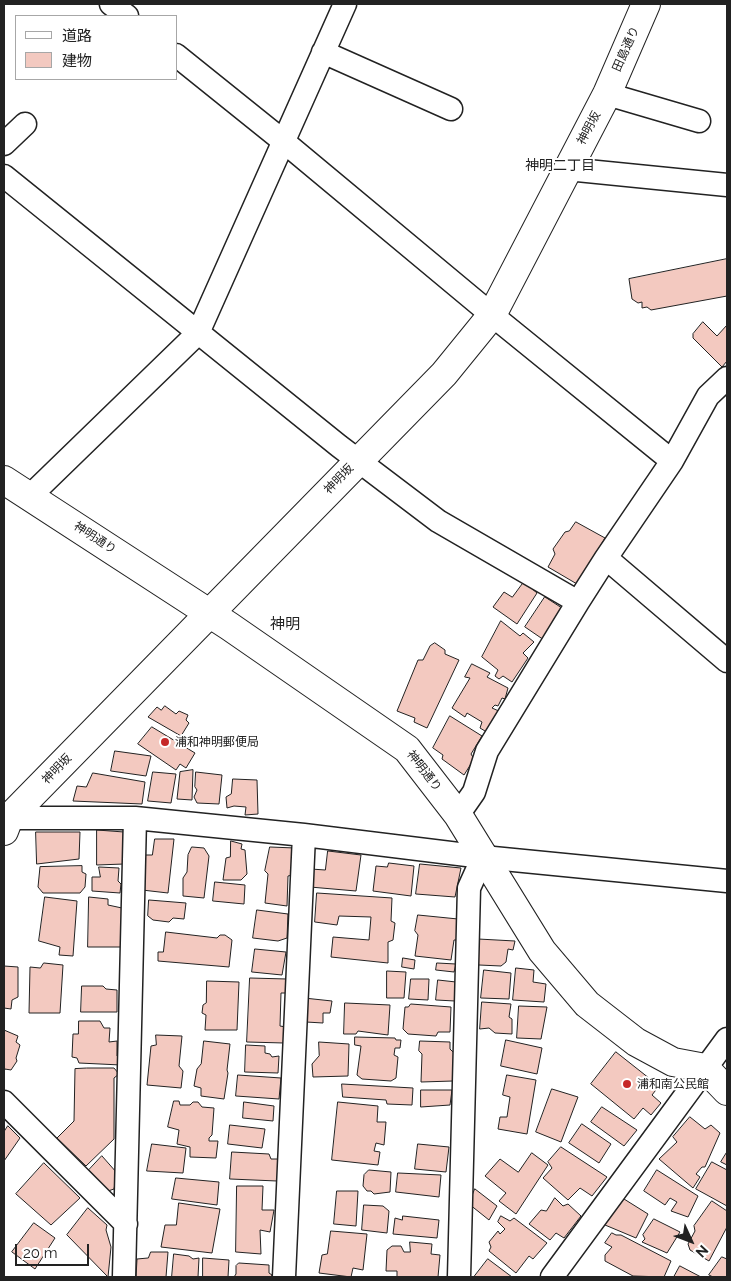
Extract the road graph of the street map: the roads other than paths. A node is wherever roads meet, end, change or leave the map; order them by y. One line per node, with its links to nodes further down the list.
1 (111, 4): 4 (street)
2 (345, 4): 5 (street)
3 (646, 4): 7 (street, 田島通り)
4 (126, 15)
5 (323, 52): 8 (street); 11 (street)
6 (178, 57): 11 (street)
7 (606, 94): 9 (street); 13 (street, 神明坂)
8 (451, 109)
9 (699, 121)
10 (25, 124): 12 (street)
11 (283, 140): 16 (street); 17 (street)
12 (4, 144)
13 (567, 169): 15 (street); 16 (street, 神明坂)
14 (4, 176): 17 (street)
15 (727, 185)
16 (492, 315): 19 (street, 神明坂); 20 (street)
17 (198, 333): 19 (street); 22 (street)
18 (727, 378): 20 (street)
19 (357, 460): 24 (street); 25 (street, 神明坂)
20 (672, 461): 23 (street)
21 (4, 480): 22 (street, 神明通り)
22 (30, 496): 25 (street, 神明通り)
23 (606, 558): 24 (street); 26 (street)
24 (578, 602): 27 (street)
25 (209, 613): 27 (street, 神明通り); 29 (street, 神明坂)
26 (727, 662)
27 (458, 815): 31 (street, 神明通り)
28 (135, 818): 29 (street); 30 (street); 37 (street)
29 (6, 822)
30 (304, 835): 31 (street); 39 (street)
31 (483, 858): 32 (street); 34 (street, 神明通り); 40 (street)
32 (727, 881)
33 (727, 1039): 34 (street)
34 (705, 1068): 35 (street); 41 (street)
35 (727, 1091)
36 (4, 1102): 37 (street)
37 (126, 1224): 38 (street)
38 (124, 1277)
39 (284, 1277)
40 (459, 1277)
41 (552, 1277)

